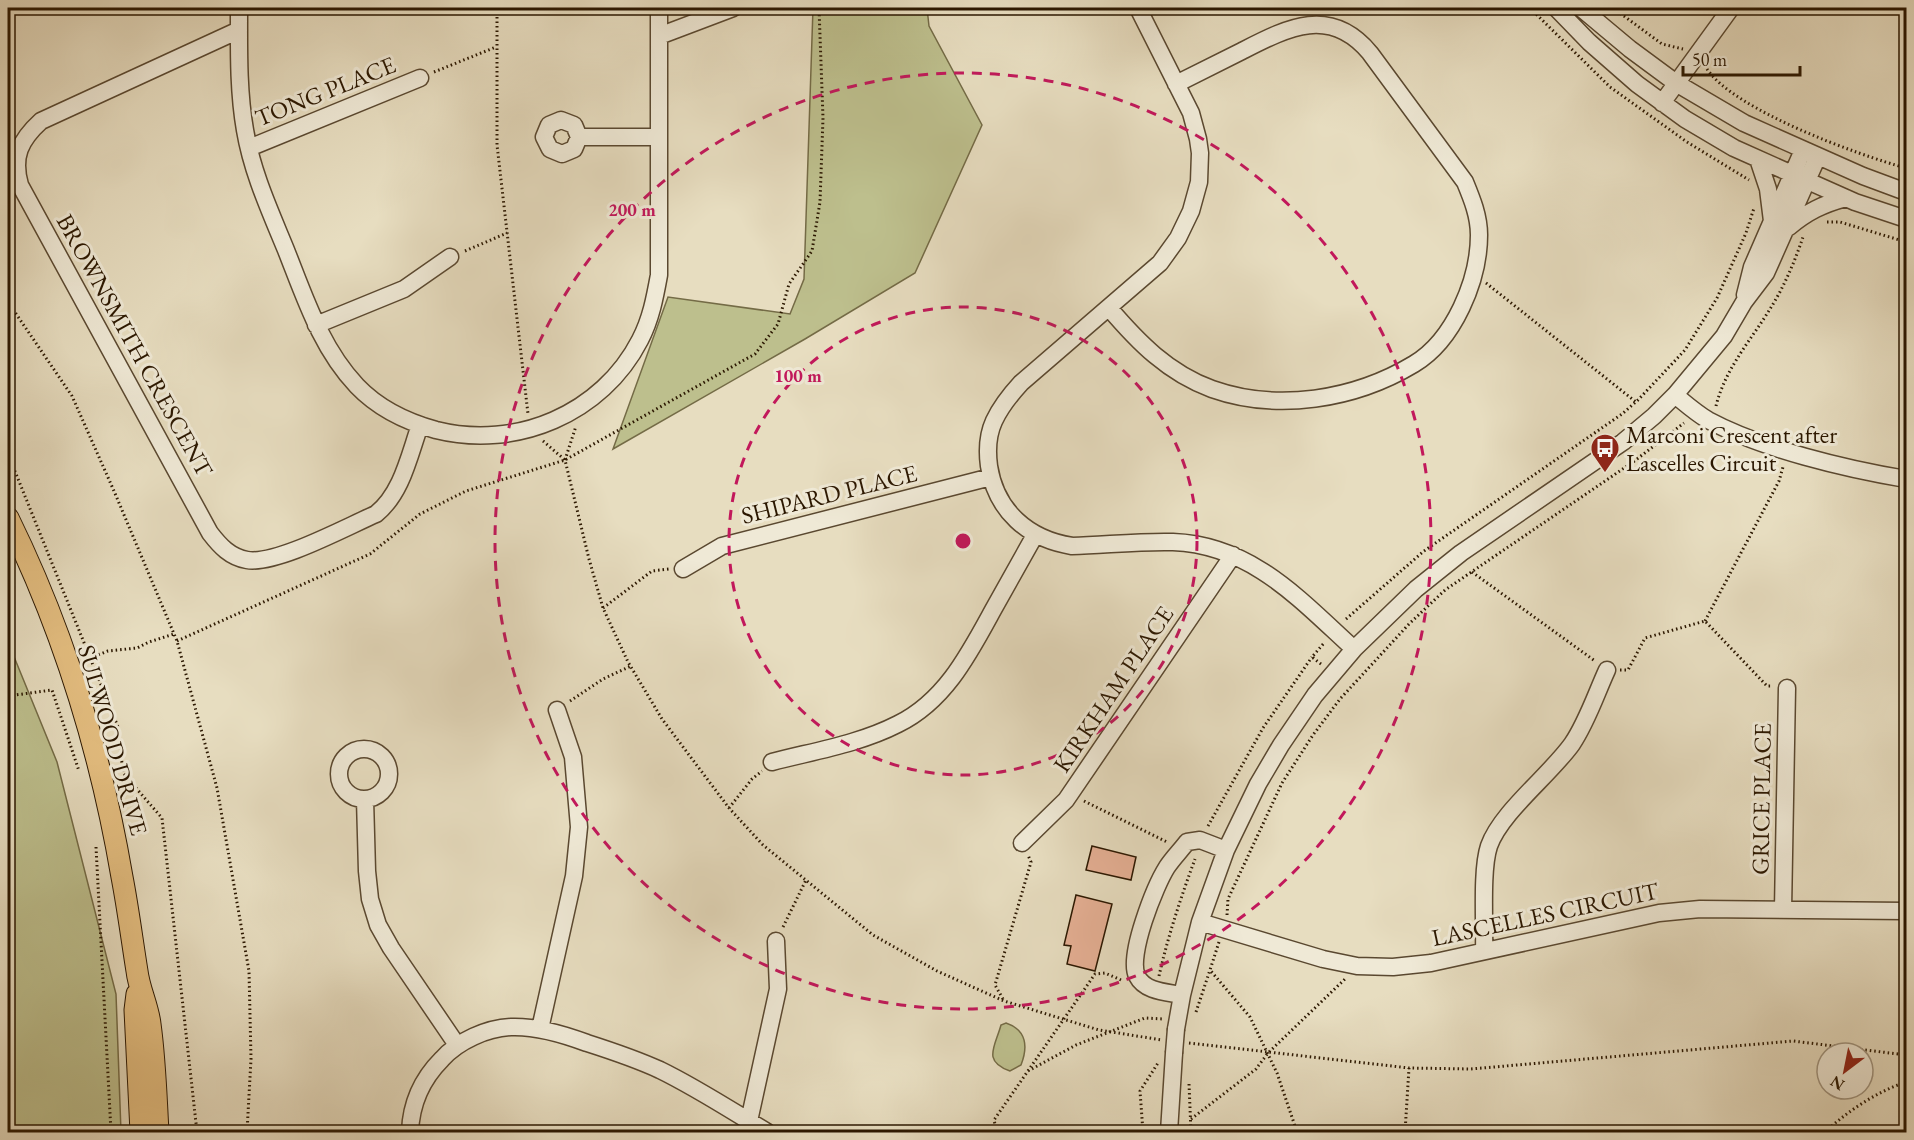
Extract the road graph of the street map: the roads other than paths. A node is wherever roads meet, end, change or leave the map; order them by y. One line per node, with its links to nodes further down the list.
1 (239, 8): 8 (street)
2 (659, 8): 9 (street)
3 (733, 8): 9 (street)
4 (1138, 8): 12 (street)
5 (1556, 8): 13 (street)
6 (1581, 8): 11 (street)
7 (1731, 8): 11 (street)
8 (239, 30): 16 (street); 28 (street, BROWNSMITH CRESCENT)
9 (659, 36): 15 (street)
10 (420, 78): 16 (street, TONG PLACE)
11 (1676, 83): 13 (street); 17 (street)
12 (1176, 84): 25 (street); 25 (street)
13 (1662, 103): 18 (street)
14 (579, 137): 15 (street)
15 (659, 137): 28 (street)
16 (249, 148): 26 (street)
17 (1810, 153): 19 (street); 20 (street)
18 (1758, 159): 19 (street); 23 (street)
19 (1800, 177): 21 (street); 23 (street)
20 (1906, 192)
21 (1846, 198): 22 (street); 23 (street)
22 (1906, 219)
23 (1779, 226): 27 (street)
24 (450, 257): 26 (street)
25 (1109, 308): 30 (street)
26 (316, 325): 28 (street)
27 (1675, 395): 29 (street); 35 (street)
28 (420, 425)
29 (1904, 474)
30 (991, 477): 32 (street); 34 (street, SHIPARD PLACE)
31 (8, 518): 52 (main road, SULWOOD DRIVE)
32 (1035, 535): 33 (street); 39 (street)
33 (1233, 555): 35 (street); 41 (street, KIRKHAM PLACE)
34 (683, 568)
35 (1354, 649): 42 (street)
36 (1607, 670): 47 (street)
37 (1786, 688): 43 (street, GRICE PLACE)
38 (557, 710): 49 (street)
39 (772, 762)
40 (365, 799): 50 (street)
41 (1023, 843)
42 (1226, 850): 45 (street); 48 (street)
43 (1783, 910): 44 (street, LASCELLES CIRCUIT); 47 (street, LASCELLES CIRCUIT)
44 (1906, 911)
45 (1200, 922): 47 (street, LASCELLES CIRCUIT); 48 (street)
46 (776, 941): 51 (street)
47 (1484, 951)
48 (1182, 995): 55 (street)
49 (540, 1029): 50 (street); 51 (street)
50 (457, 1045): 53 (street)
51 (749, 1121): 54 (street)
52 (154, 1132)
53 (410, 1132)
54 (767, 1132)
55 (1169, 1132)

